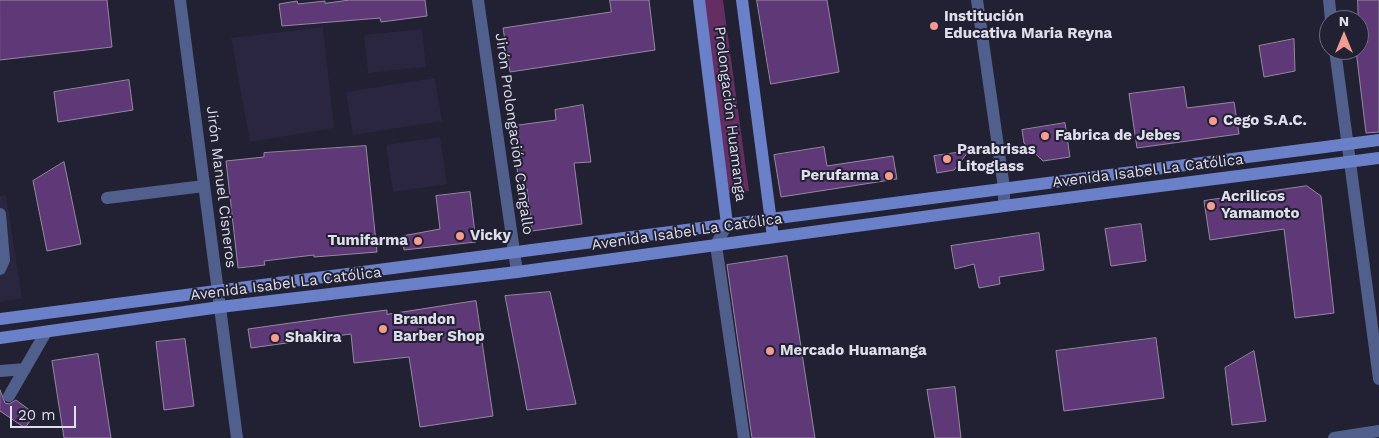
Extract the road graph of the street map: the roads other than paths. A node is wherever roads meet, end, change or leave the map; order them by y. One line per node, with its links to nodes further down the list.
1 (180, 0): 11 (street, Jirón Manuel Cisneros)
2 (478, 0): 20 (street, Jirón Prolongación Cangallo)
3 (699, 0): 17 (street, Prolongación Huamanga)
4 (742, 0): 16 (street, Prolongación Huamanga)
5 (977, 0): 12 (street)
6 (1336, 60): 8 (street)
7 (1379, 140): 8 (street, Avenida Isabel La Católica)
8 (1348, 144): 10 (street); 12 (street, Avenida Isabel La Católica)
9 (1379, 158): 10 (street, Avenida Isabel La Católica)
10 (1350, 161): 14 (street, Avenida Isabel La Católica); 30 (street)
11 (204, 186): 13 (street); 23 (street, Jirón Manuel Cisneros)
12 (1004, 188): 14 (street); 16 (street, Avenida Isabel La Católica)
13 (107, 198)
14 (1004, 206): 18 (street, Avenida Isabel La Católica)
15 (0, 214): 21 (street)
16 (770, 219): 17 (street, Avenida Isabel La Católica); 18 (street, Prolongación Huamanga)
17 (727, 224): 19 (street, Prolongación Huamanga); 20 (street, Avenida Isabel La Católica)
18 (773, 237): 19 (street, Avenida Isabel La Católica)
19 (716, 245): 22 (street, Avenida Isabel La Católica); 34 (street)
20 (515, 252): 22 (street, Jirón Prolongación Cangallo); 23 (street, Avenida Isabel La Católica)
21 (0, 269)
22 (517, 272): 24 (street, Avenida Isabel La Católica)
23 (218, 291): 24 (street, Jirón Manuel Cisneros); 25 (street, Avenida Isabel La Católica)
24 (220, 308): 26 (street, Avenida Isabel La Católica); 33 (street, Jirón Manuel Cisneros)
25 (0, 319)
26 (46, 332): 27 (street, Avenida Isabel La Católica); 28 (street)
27 (0, 338)
28 (25, 369): 29 (street); 31 (street)
29 (0, 371)
30 (1379, 379)
31 (10, 396)
32 (1379, 431): 35 (street)
33 (237, 438)
34 (744, 438)
35 (1334, 438)

